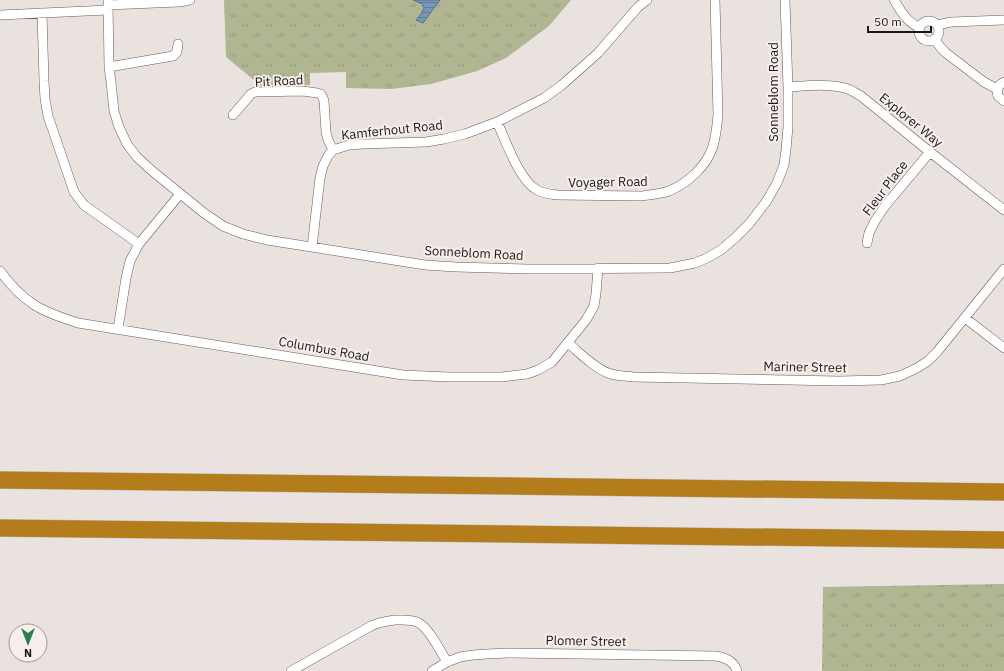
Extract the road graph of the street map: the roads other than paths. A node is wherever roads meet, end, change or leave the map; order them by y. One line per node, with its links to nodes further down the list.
1 (190, 0): 6 (street)
2 (647, 0): 20 (street, Kamferhout Road)
3 (715, 0): 20 (street, Voyager Road)
4 (785, 0): 16 (street, Sonneblom Road)
5 (894, 0): 11 (street)
6 (108, 5): 7 (street); 14 (street, Sonneblom Road)
7 (42, 13): 8 (street); 26 (street)
8 (0, 15)
9 (1004, 20): 10 (street)
10 (937, 25): 11 (street); 12 (street)
11 (920, 28): 12 (street)
12 (934, 39): 17 (street)
13 (178, 44): 14 (street)
14 (109, 68): 23 (street, Sonneblom Road)
15 (1004, 82): 17 (street)
16 (788, 87): 22 (street, Explorer Way); 28 (street, Sonneblom Road)
17 (997, 90): 18 (street)
18 (1004, 101)
19 (233, 115): 21 (street, Pit Road)
20 (497, 122): 21 (street, Kamferhout Road)
21 (333, 150): 27 (street)
22 (930, 152): 24 (street, Explorer Way); 25 (street, Fleur Place)
23 (180, 194): 26 (street); 27 (street, Sonneblom Road)
24 (1004, 210)
25 (868, 243)
26 (139, 244): 32 (street)
27 (312, 247): 28 (street, Sonneblom Road)
28 (598, 268): 33 (street, Columbus Road)
29 (1004, 269): 31 (street, Mariner Street)
30 (0, 271): 32 (street, Columbus Road)
31 (965, 318): 33 (street, Mariner Street); 34 (street)
32 (118, 329): 33 (street, Columbus Road)
33 (568, 343)
34 (1004, 348)
35 (0, 480): 36 (highway)
36 (1004, 492)
37 (0, 528): 38 (highway)
38 (1004, 540)
39 (447, 662): 40 (street); 41 (street, Plomer Street); 42 (street, Plomer Street)
40 (291, 671)
41 (432, 671)
42 (737, 671)

